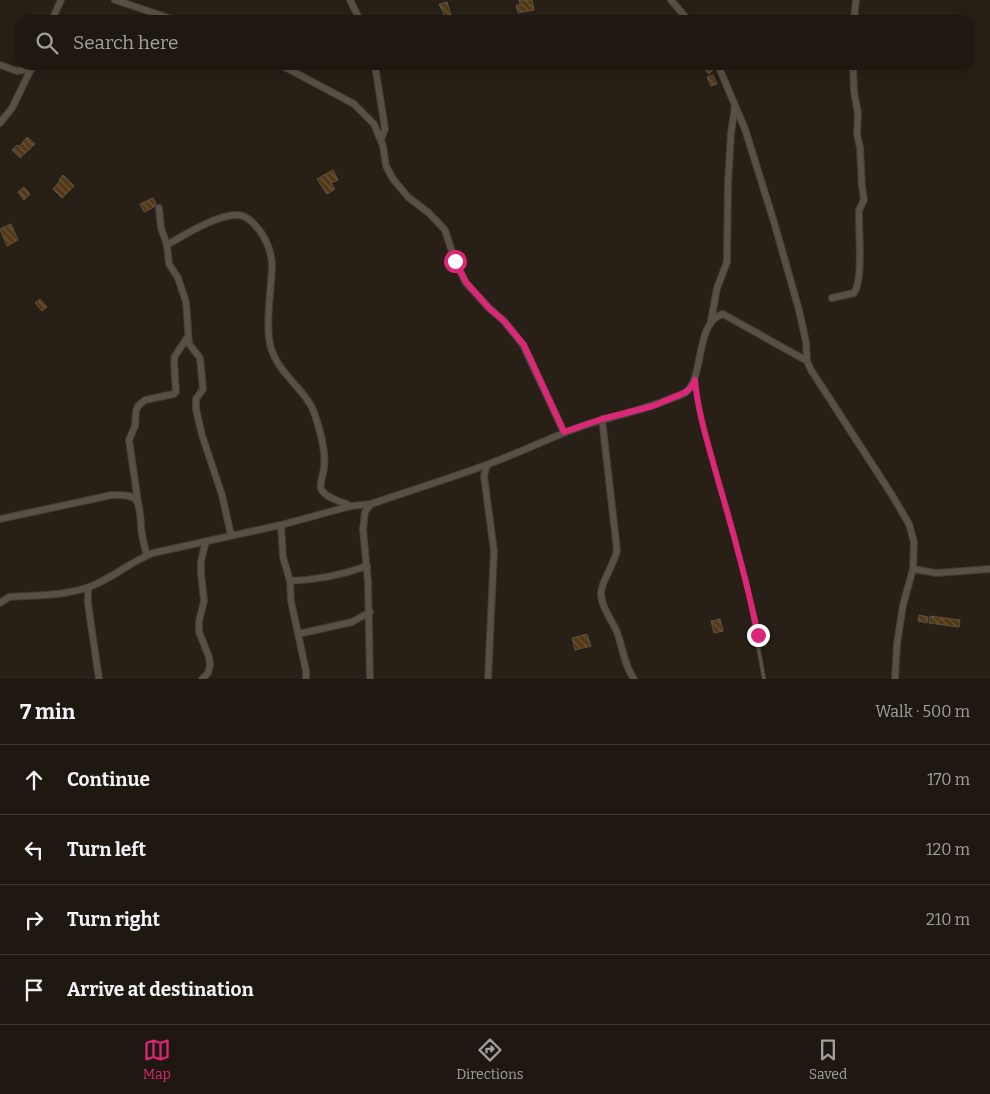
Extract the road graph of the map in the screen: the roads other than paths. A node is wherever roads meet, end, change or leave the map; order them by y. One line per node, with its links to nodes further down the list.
1 (60, 0): 6 (street)
2 (115, 0): 7 (street)
3 (350, 0): 8 (street)
4 (671, 0): 9 (street)
5 (856, 0): 10 (street)
6 (54, 15)
7 (160, 15)
8 (358, 15)
9 (684, 15)
10 (854, 15)
11 (0, 65): 12 (street)
12 (21, 70)
13 (31, 70): 19 (street)
14 (289, 70): 20 (street)
15 (376, 70): 20 (street)
16 (720, 70): 18 (street)
17 (853, 70): 23 (street)
18 (736, 105): 24 (street); 26 (street)
19 (0, 123)
20 (381, 140): 29 (street)
21 (160, 208): 22 (street)
22 (167, 245): 25 (street); 33 (street)
23 (832, 298)
24 (712, 321): 26 (street); 27 (street)
25 (188, 337): 31 (street); 36 (street)
26 (807, 362): 40 (street)
27 (695, 380): 28 (street); 54 (lane)
28 (602, 419): 29 (street); 53 (street)
29 (564, 432): 30 (street)
30 (486, 465): 32 (street); 52 (street)
31 (138, 502): 34 (street); 38 (street)
32 (371, 504): 33 (street); 39 (street)
33 (351, 506): 35 (street)
34 (0, 519)
35 (281, 524): 36 (street); 42 (street)
36 (231, 535): 37 (street)
37 (206, 541): 38 (street); 47 (street)
38 (147, 555): 43 (street)
39 (367, 566): 42 (street); 45 (street)
40 (912, 569): 41 (street); 55 (street)
41 (990, 569)
42 (290, 581): 46 (street)
43 (88, 588): 44 (street); 48 (street)
44 (0, 602)
45 (370, 612): 46 (street); 51 (street)
46 (298, 634): 50 (street)
47 (210, 676): 49 (street)
48 (99, 679)
49 (202, 679)
50 (306, 679)
51 (370, 679)
52 (488, 679)
53 (634, 679)
54 (764, 679)
55 (895, 679)

